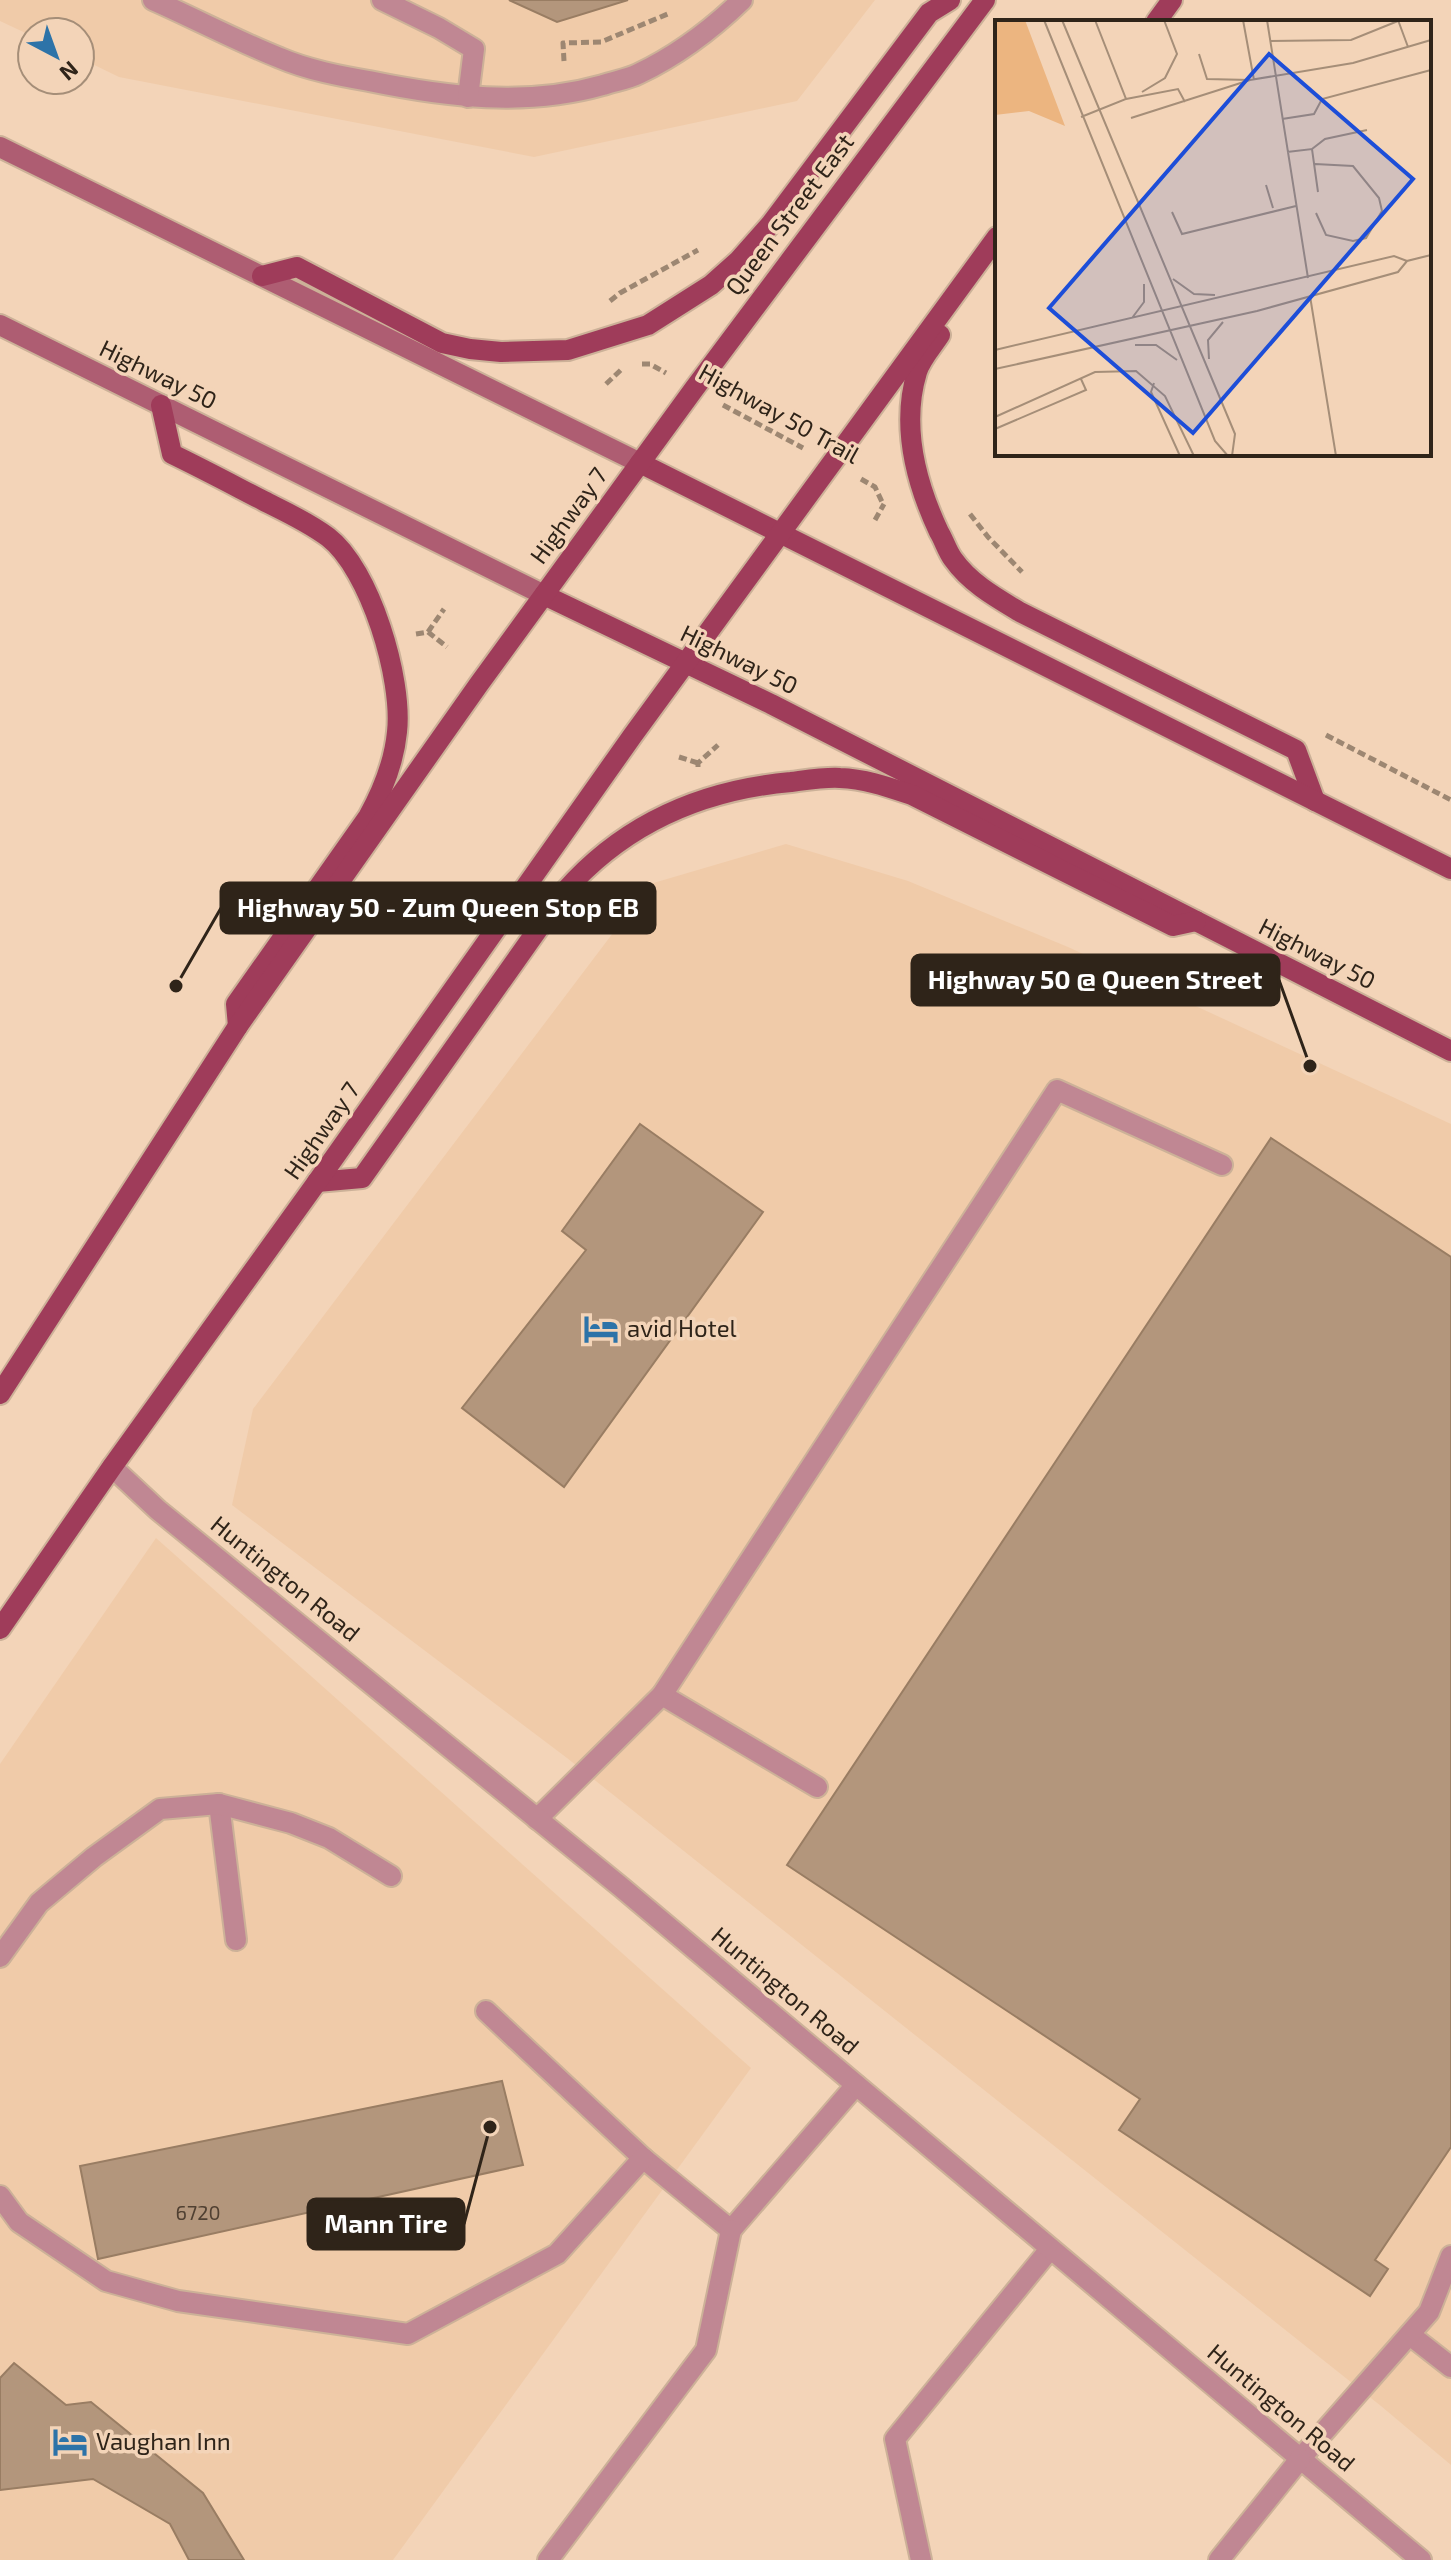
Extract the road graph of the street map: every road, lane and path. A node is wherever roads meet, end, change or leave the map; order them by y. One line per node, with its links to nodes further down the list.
1 (153, 0): 12 (street)
2 (382, 0): 12 (street)
3 (742, 0): 11 (street)
4 (950, 0): 17 (main road)
5 (985, 0): 23 (main road, Queen Street East)
6 (1172, 0): 9 (main road)
7 (1186, 0): 10 (main road)
8 (673, 12): 11 (path)
9 (1157, 20)
10 (1171, 20)
11 (565, 94): 12 (street)
12 (468, 97)
13 (0, 147): 17 (main road)
14 (708, 240): 18 (path)
15 (995, 240): 26 (main road)
16 (995, 258): 41 (main road)
17 (262, 276): 25 (main road)
18 (604, 307)
19 (0, 325): 24 (main road, Highway 50)
20 (650, 364): 23 (path, Highway 50 Trail)
21 (627, 365): 22 (path)
22 (606, 384)
23 (694, 389): 25 (main road, Queen Street East); 26 (path, Highway 50 Trail)
24 (161, 405): 31 (main road, Highway 50); 44 (main road)
25 (640, 463): 30 (main road); 31 (main road, Highway 7)
26 (830, 463): 28 (path, Highway 50 Trail); 30 (main road)
27 (892, 503): 28 (path)
28 (883, 504): 29 (path)
29 (875, 520)
30 (780, 533): 36 (main road); 41 (main road)
31 (544, 595): 36 (main road, Highway 50); 44 (main road, Highway 7)
32 (444, 609): 33 (path)
33 (428, 632): 34 (path); 35 (path)
34 (407, 635)
35 (447, 647)
36 (686, 663): 43 (main road, Highway 50); 47 (main road, Highway 7)
37 (718, 745): 39 (path)
38 (679, 757): 39 (path)
39 (698, 763): 40 (path)
40 (698, 771)
41 (1315, 801): 42 (main road)
42 (1451, 869)
43 (1196, 921): 45 (main road, Highway 50); 47 (main road)
44 (238, 1026): 48 (main road, Highway 7)
45 (1451, 1051)
46 (1222, 1165): 52 (street)
47 (317, 1182): 50 (main road, Highway 7)
48 (6, 1370): 49 (main road, Highway 7)
49 (0, 1394)
50 (112, 1467): 51 (main road, Highway 7); 55 (street, Huntington Road)
51 (0, 1629)
52 (662, 1695): 53 (street); 55 (street)
53 (817, 1787)
54 (219, 1804): 56 (street); 57 (street); 58 (street)
55 (537, 1819): 60 (street, Huntington Road)
56 (391, 1876)
57 (236, 1940)
58 (0, 1957)
59 (486, 2011): 61 (street)
60 (856, 2085): 63 (street); 64 (street, Huntington Road)
61 (643, 2158): 62 (street); 63 (street)
62 (0, 2196)
63 (731, 2230): 71 (street)
64 (1050, 2249): 70 (street, Huntington Road); 72 (street)
65 (1451, 2256): 67 (street)
66 (1451, 2308): 67 (street)
67 (1429, 2312): 68 (street)
68 (1410, 2335): 69 (street); 70 (street)
69 (1451, 2367)
70 (1300, 2459): 73 (street); 74 (street, Huntington Road)
71 (548, 2560)
72 (921, 2560)
73 (1219, 2560)
74 (1421, 2560)

